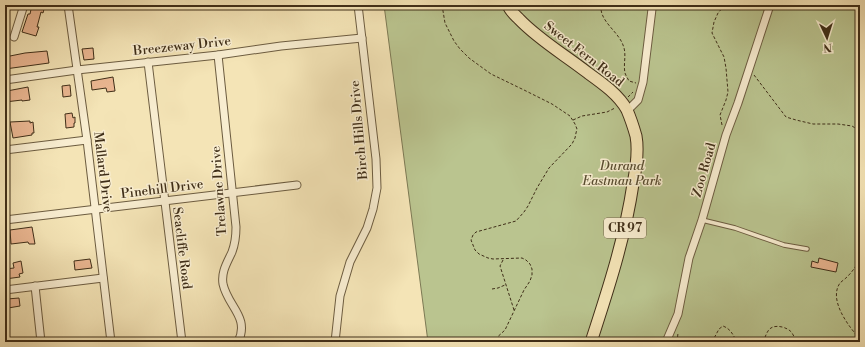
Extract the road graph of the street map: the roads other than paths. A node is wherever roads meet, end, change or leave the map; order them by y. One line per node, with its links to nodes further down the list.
1 (24, 5): 7 (street)
2 (68, 5): 11 (street, Mallard Drive)
3 (358, 5): 8 (street, Birch Hills Drive)
4 (508, 5): 13 (main road, Sweet Fern Road / CR 97)
5 (654, 5): 13 (street)
6 (770, 5): 21 (street, Zoo Road)
7 (14, 37)
8 (362, 38): 9 (street, Breezeway Drive); 30 (street, Birch Hills Drive)
9 (218, 55): 10 (street, Breezeway Drive); 17 (street, Trelawne Drive)
10 (148, 62): 11 (street, Breezeway Drive); 18 (street, Seacliffe Road)
11 (77, 70): 12 (street, Breezeway Drive); 14 (street, Mallard Drive)
12 (5, 80)
13 (624, 107): 31 (main road, Sweet Fern Road / CR 97)
14 (87, 140): 15 (street); 19 (street, Mallard Drive)
15 (5, 150)
16 (297, 185): 17 (street, Pinehill Drive)
17 (233, 192): 18 (street, Pinehill Drive); 29 (street, Trelawne Drive)
18 (164, 200): 19 (street, Pinehill Drive); 28 (street, Seacliffe Road)
19 (96, 209): 20 (street, Pinehill Drive); 23 (street, Mallard Drive)
20 (5, 220)
21 (702, 220): 22 (lane); 32 (street, Zoo Road)
22 (807, 249)
23 (103, 278): 24 (street); 27 (street, Mallard Drive)
24 (35, 286): 25 (street); 26 (street)
25 (5, 290)
26 (41, 342)
27 (111, 342)
28 (182, 342)
29 (238, 342)
30 (335, 342)
31 (591, 342)
32 (666, 342)

